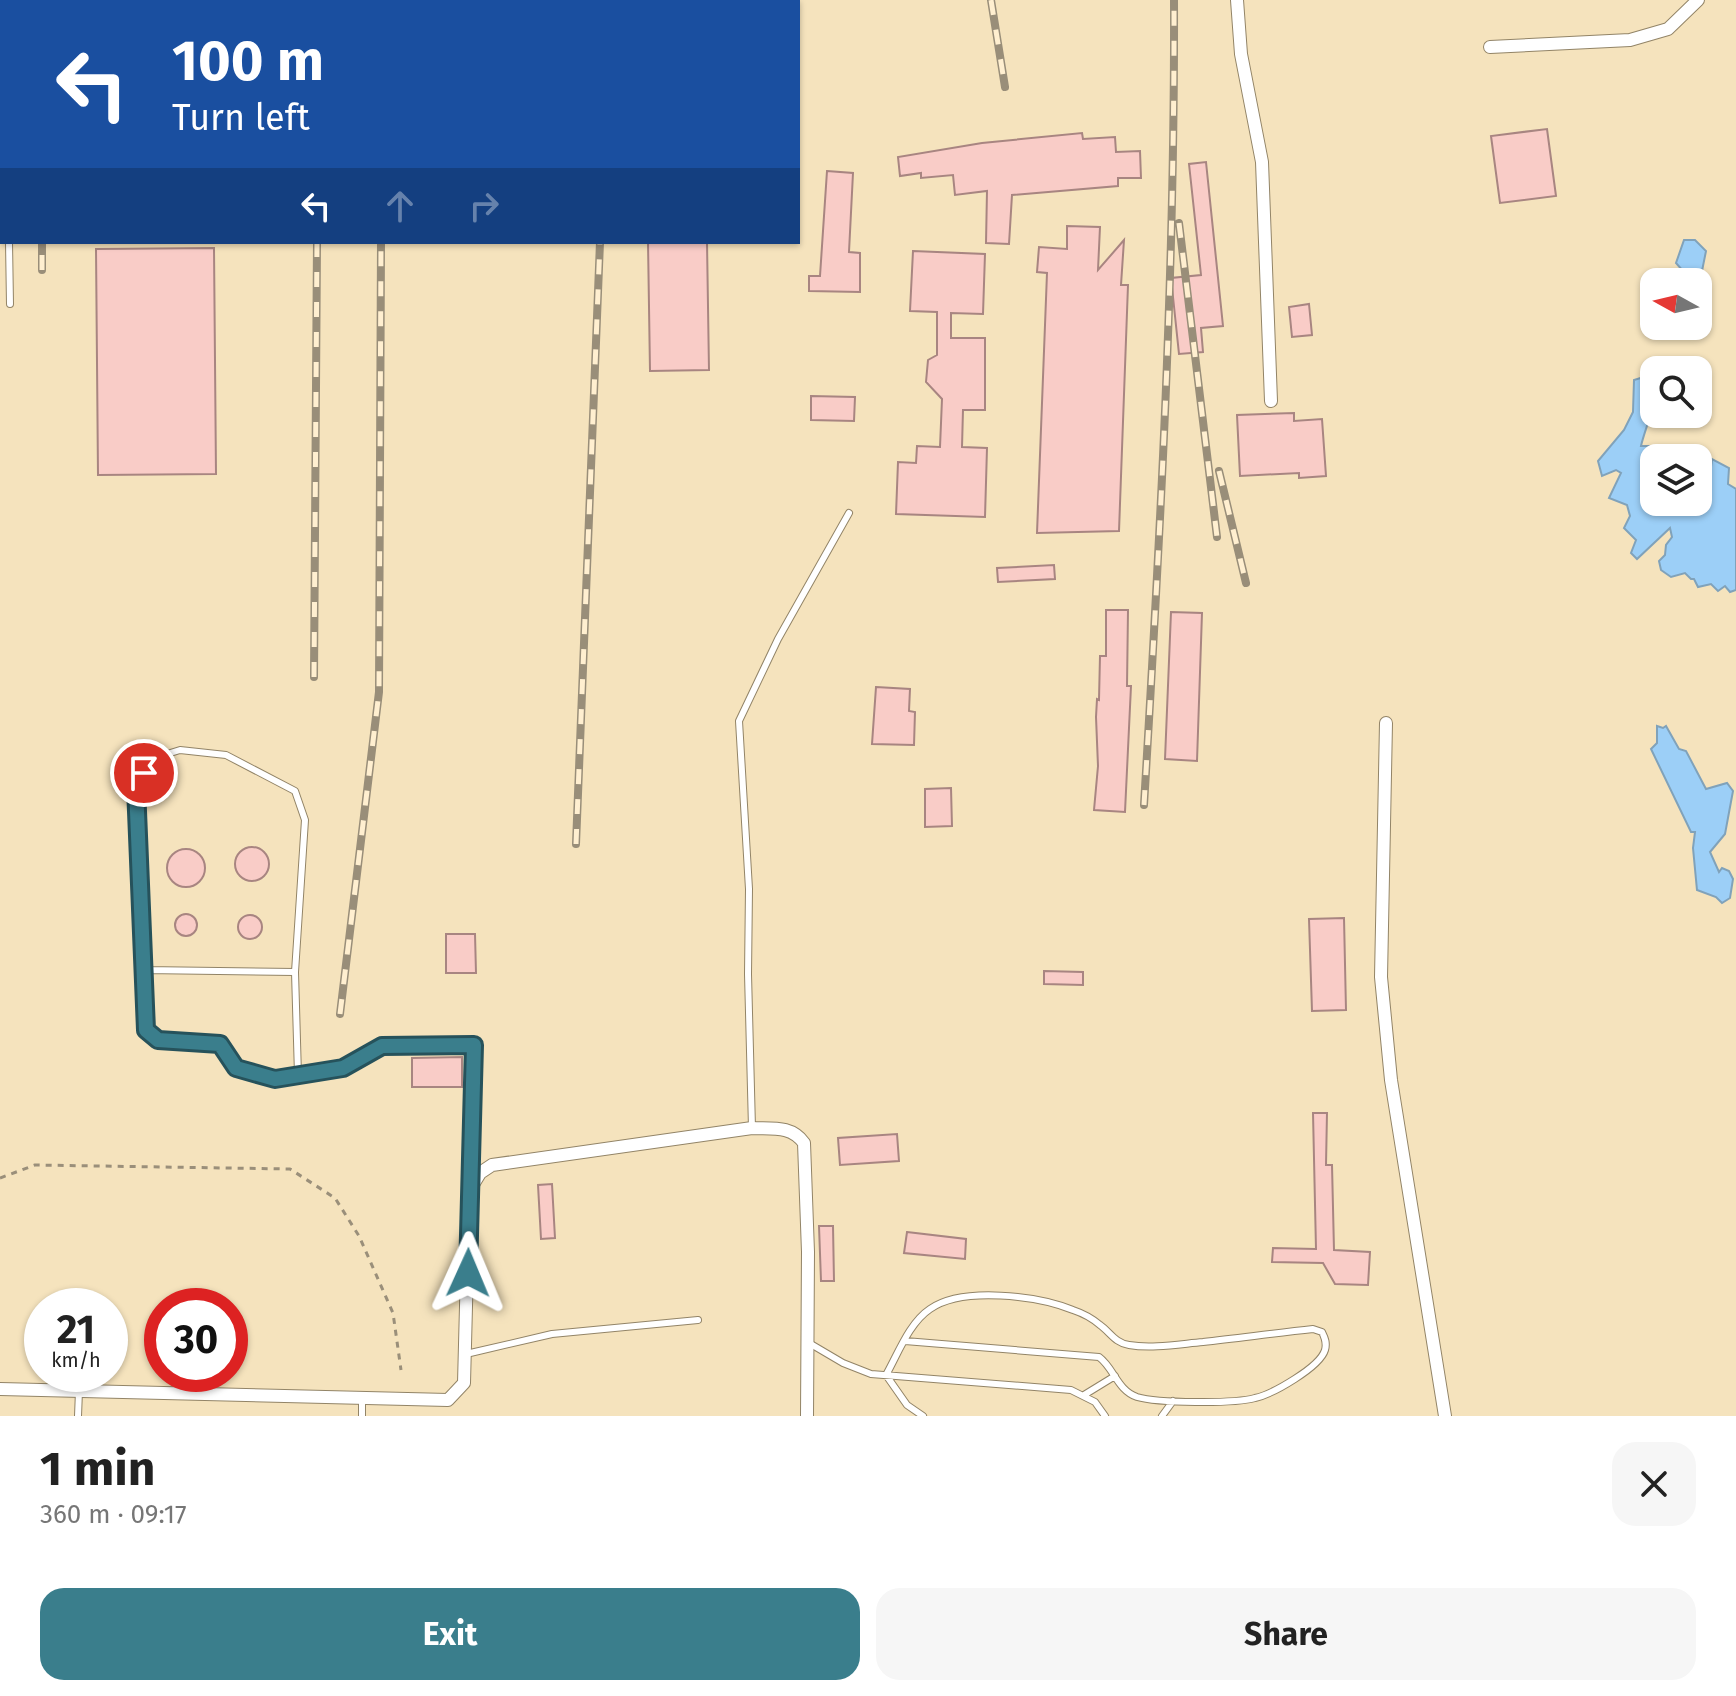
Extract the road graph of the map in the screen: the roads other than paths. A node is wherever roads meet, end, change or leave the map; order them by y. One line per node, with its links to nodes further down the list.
1 (1237, 0): 6 (street)
2 (1698, 0): 3 (street)
3 (1490, 47)
4 (9, 244): 5 (lane)
5 (10, 304)
6 (1271, 401)
7 (849, 513): 12 (lane)
8 (1386, 723): 33 (street)
9 (144, 970): 10 (lane); 10 (lane); 11 (lane)
10 (295, 972): 11 (lane)
11 (298, 1075): 13 (lane)
12 (752, 1128): 13 (street); 15 (street)
13 (469, 1191): 17 (street)
14 (698, 1320): 17 (lane)
15 (806, 1341): 18 (lane); 29 (street)
16 (905, 1341): 18 (lane); 19 (lane); 26 (lane)
17 (466, 1354): 25 (street)
18 (886, 1375): 24 (lane); 30 (lane)
19 (1115, 1376): 24 (lane); 26 (lane)
20 (0, 1389): 21 (street)
21 (24, 1390)
22 (79, 1392): 27 (lane)
23 (126, 1392): 25 (street)
24 (1084, 1395): 31 (lane)
25 (362, 1397): 28 (lane)
26 (1173, 1401): 32 (lane)
27 (78, 1416)
28 (362, 1416)
29 (807, 1416)
30 (923, 1416)
31 (1105, 1416)
32 (1162, 1416)
33 (1445, 1416)

